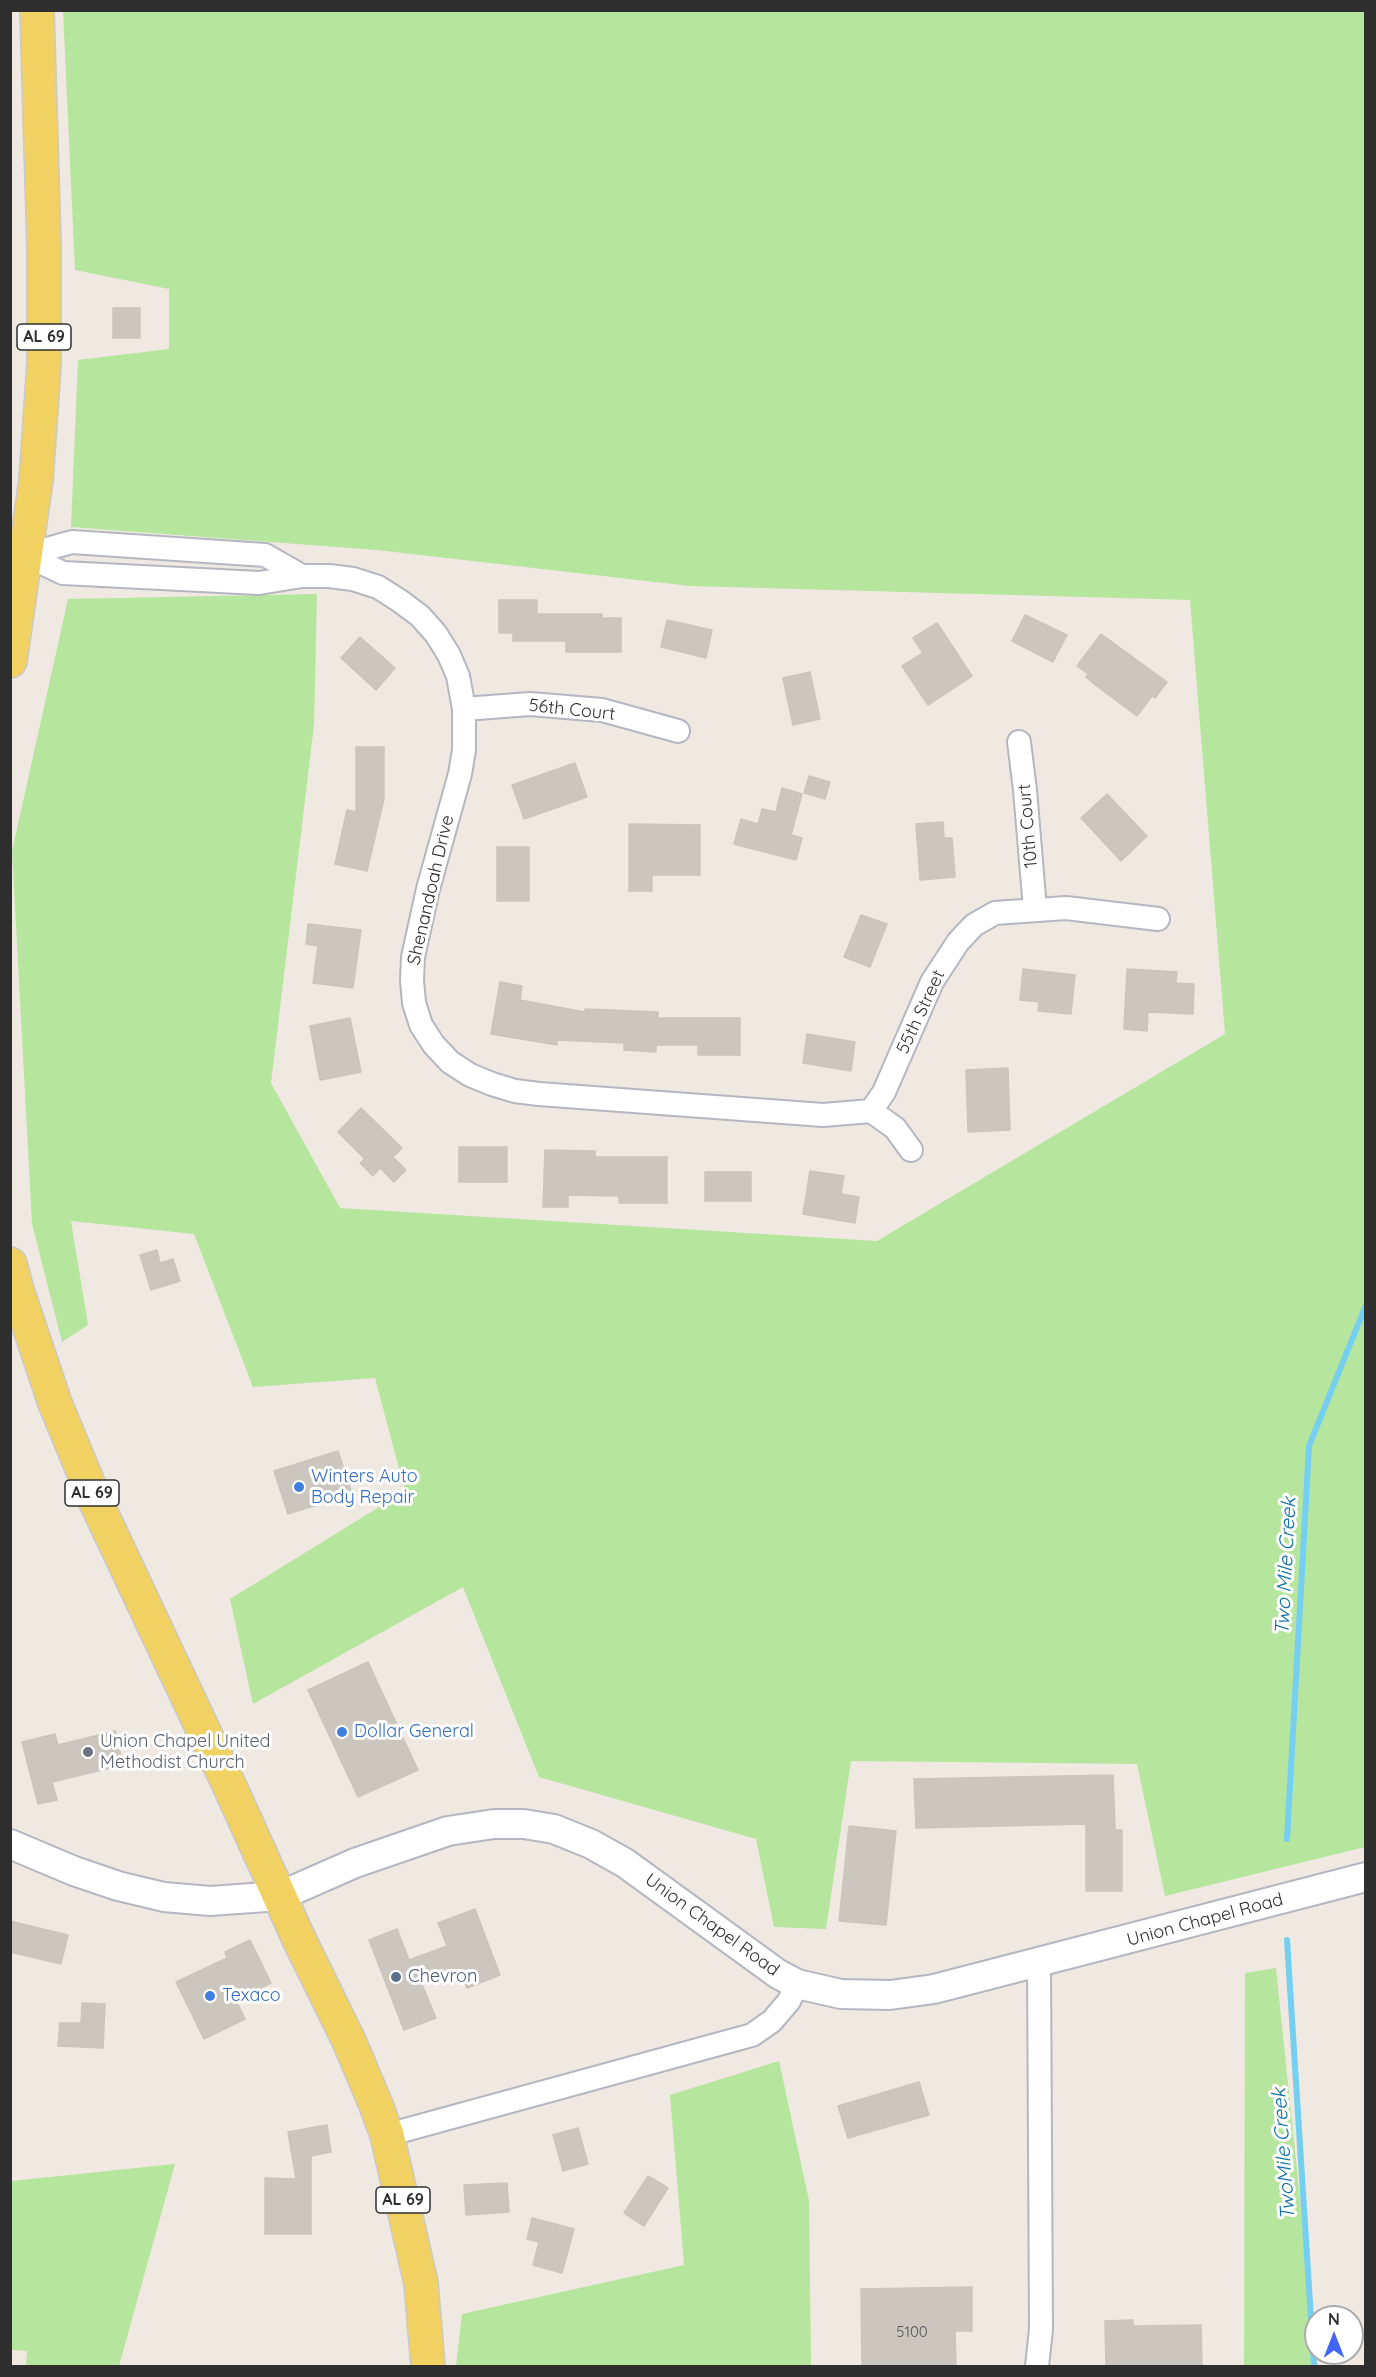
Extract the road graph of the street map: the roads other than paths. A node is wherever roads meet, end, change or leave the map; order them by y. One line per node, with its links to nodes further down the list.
1 (37, 10): 2 (main road, AL 69)
2 (25, 555): 3 (street, Shenandoah Drive); 3 (street, Shenandoah Drive); 4 (main road, AL 69)
3 (302, 576): 5 (street, Shenandoah Drive)
4 (10, 661)
5 (464, 709): 6 (street, 56th Court); 10 (street, Shenandoah Drive)
6 (678, 731)
7 (1019, 742): 8 (street, 10th Court)
8 (1035, 909): 9 (street, 55th Street); 10 (street, 55th Street)
9 (1158, 919)
10 (871, 1111): 11 (street)
11 (911, 1150)
12 (10, 1264): 15 (main road, AL 69)
13 (10, 1844): 15 (street, Union Chapel Road)
14 (1365, 1877): 16 (street, Union Chapel Road)
15 (280, 1896): 17 (street, Union Chapel Road); 18 (main road, AL 69)
16 (1039, 1963): 17 (street, Union Chapel Road); 20 (street)
17 (797, 1984): 18 (street)
18 (387, 2135): 19 (main road, AL 69)
19 (428, 2367)
20 (1037, 2367)

